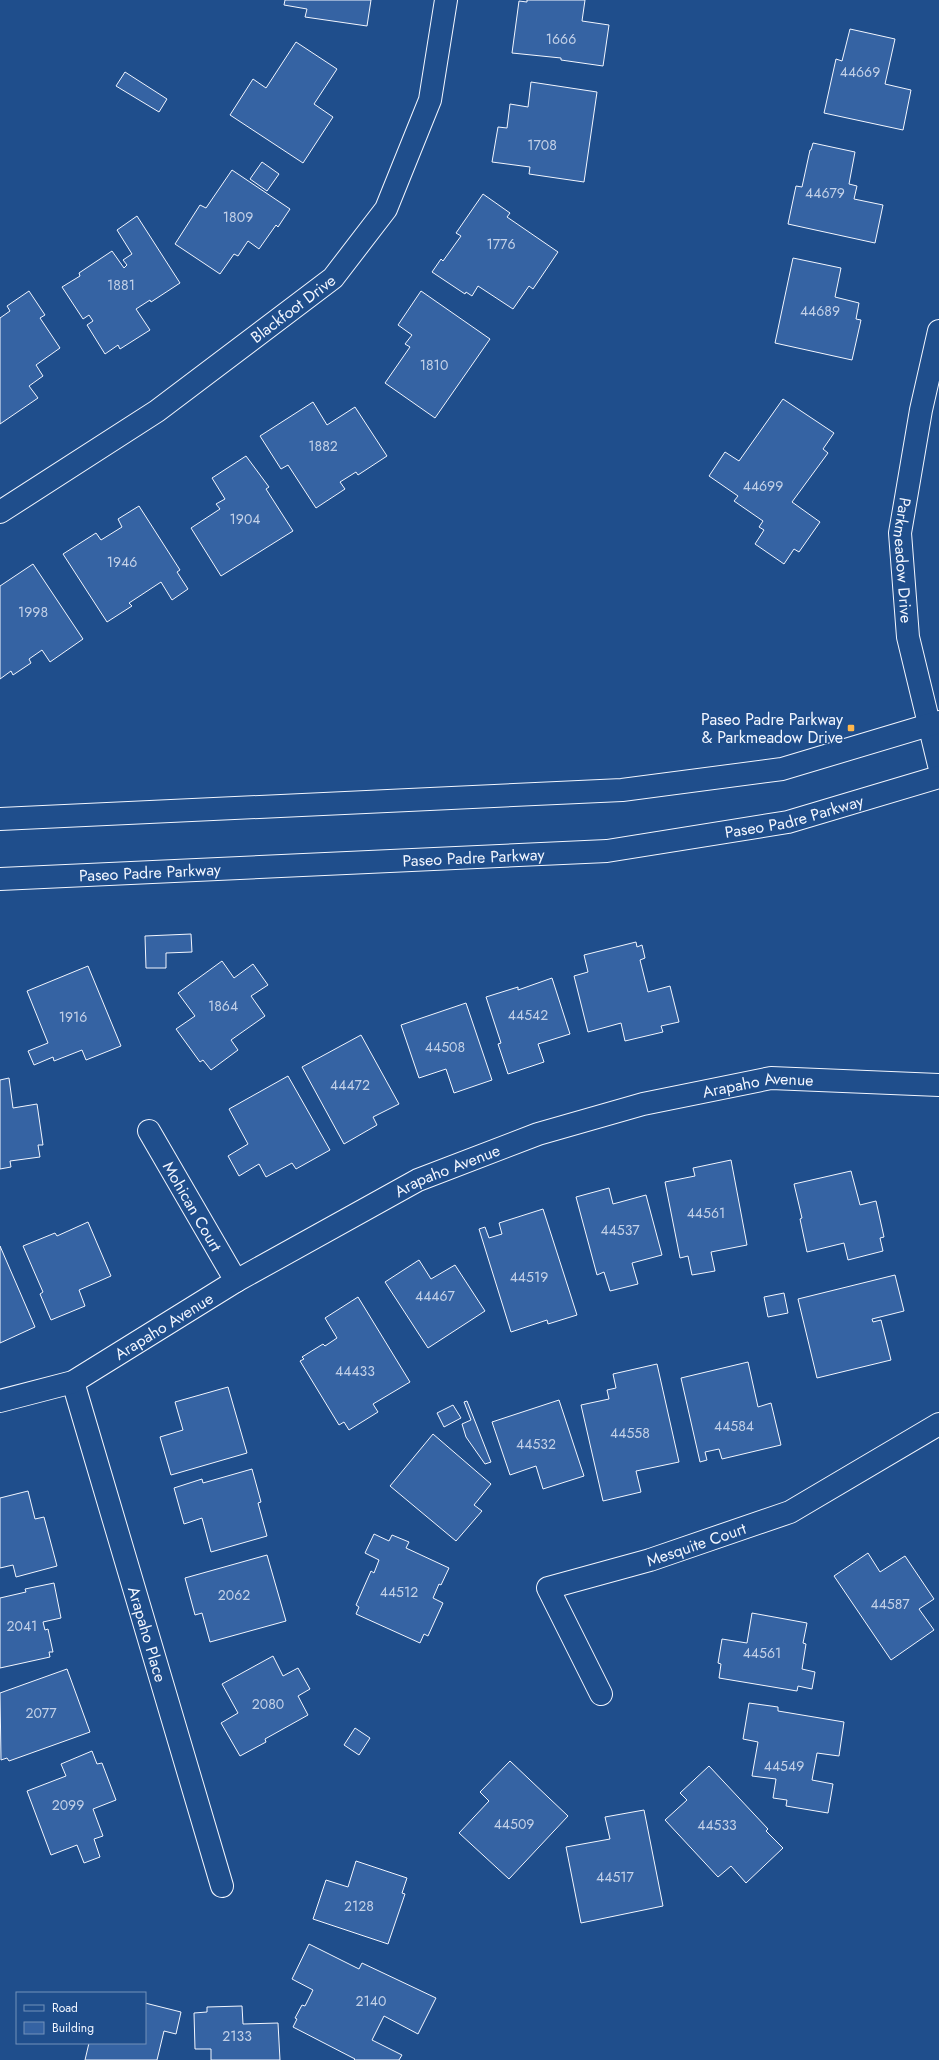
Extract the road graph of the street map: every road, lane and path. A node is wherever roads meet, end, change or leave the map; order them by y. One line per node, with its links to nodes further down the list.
1 (446, 0): 3 (street, Blackfoot Drive)
2 (939, 331): 4 (street, Parkmeadow Drive)
3 (0, 512)
4 (934, 724): 5 (street, Parkmeadow Drive); 7 (street)
5 (939, 766)
6 (939, 778): 8 (street, Paseo Padre Parkway)
7 (0, 819)
8 (0, 879)
9 (939, 1085): 11 (street, Arapaho Avenue)
10 (149, 1131): 11 (street, Mohican Court)
11 (236, 1281): 12 (street, Arapaho Avenue)
12 (73, 1382): 13 (street, Arapaho Avenue); 16 (street, Arapaho Place)
13 (0, 1400)
14 (939, 1424): 15 (street, Mesquite Court)
15 (601, 1694)
16 (222, 1886)

